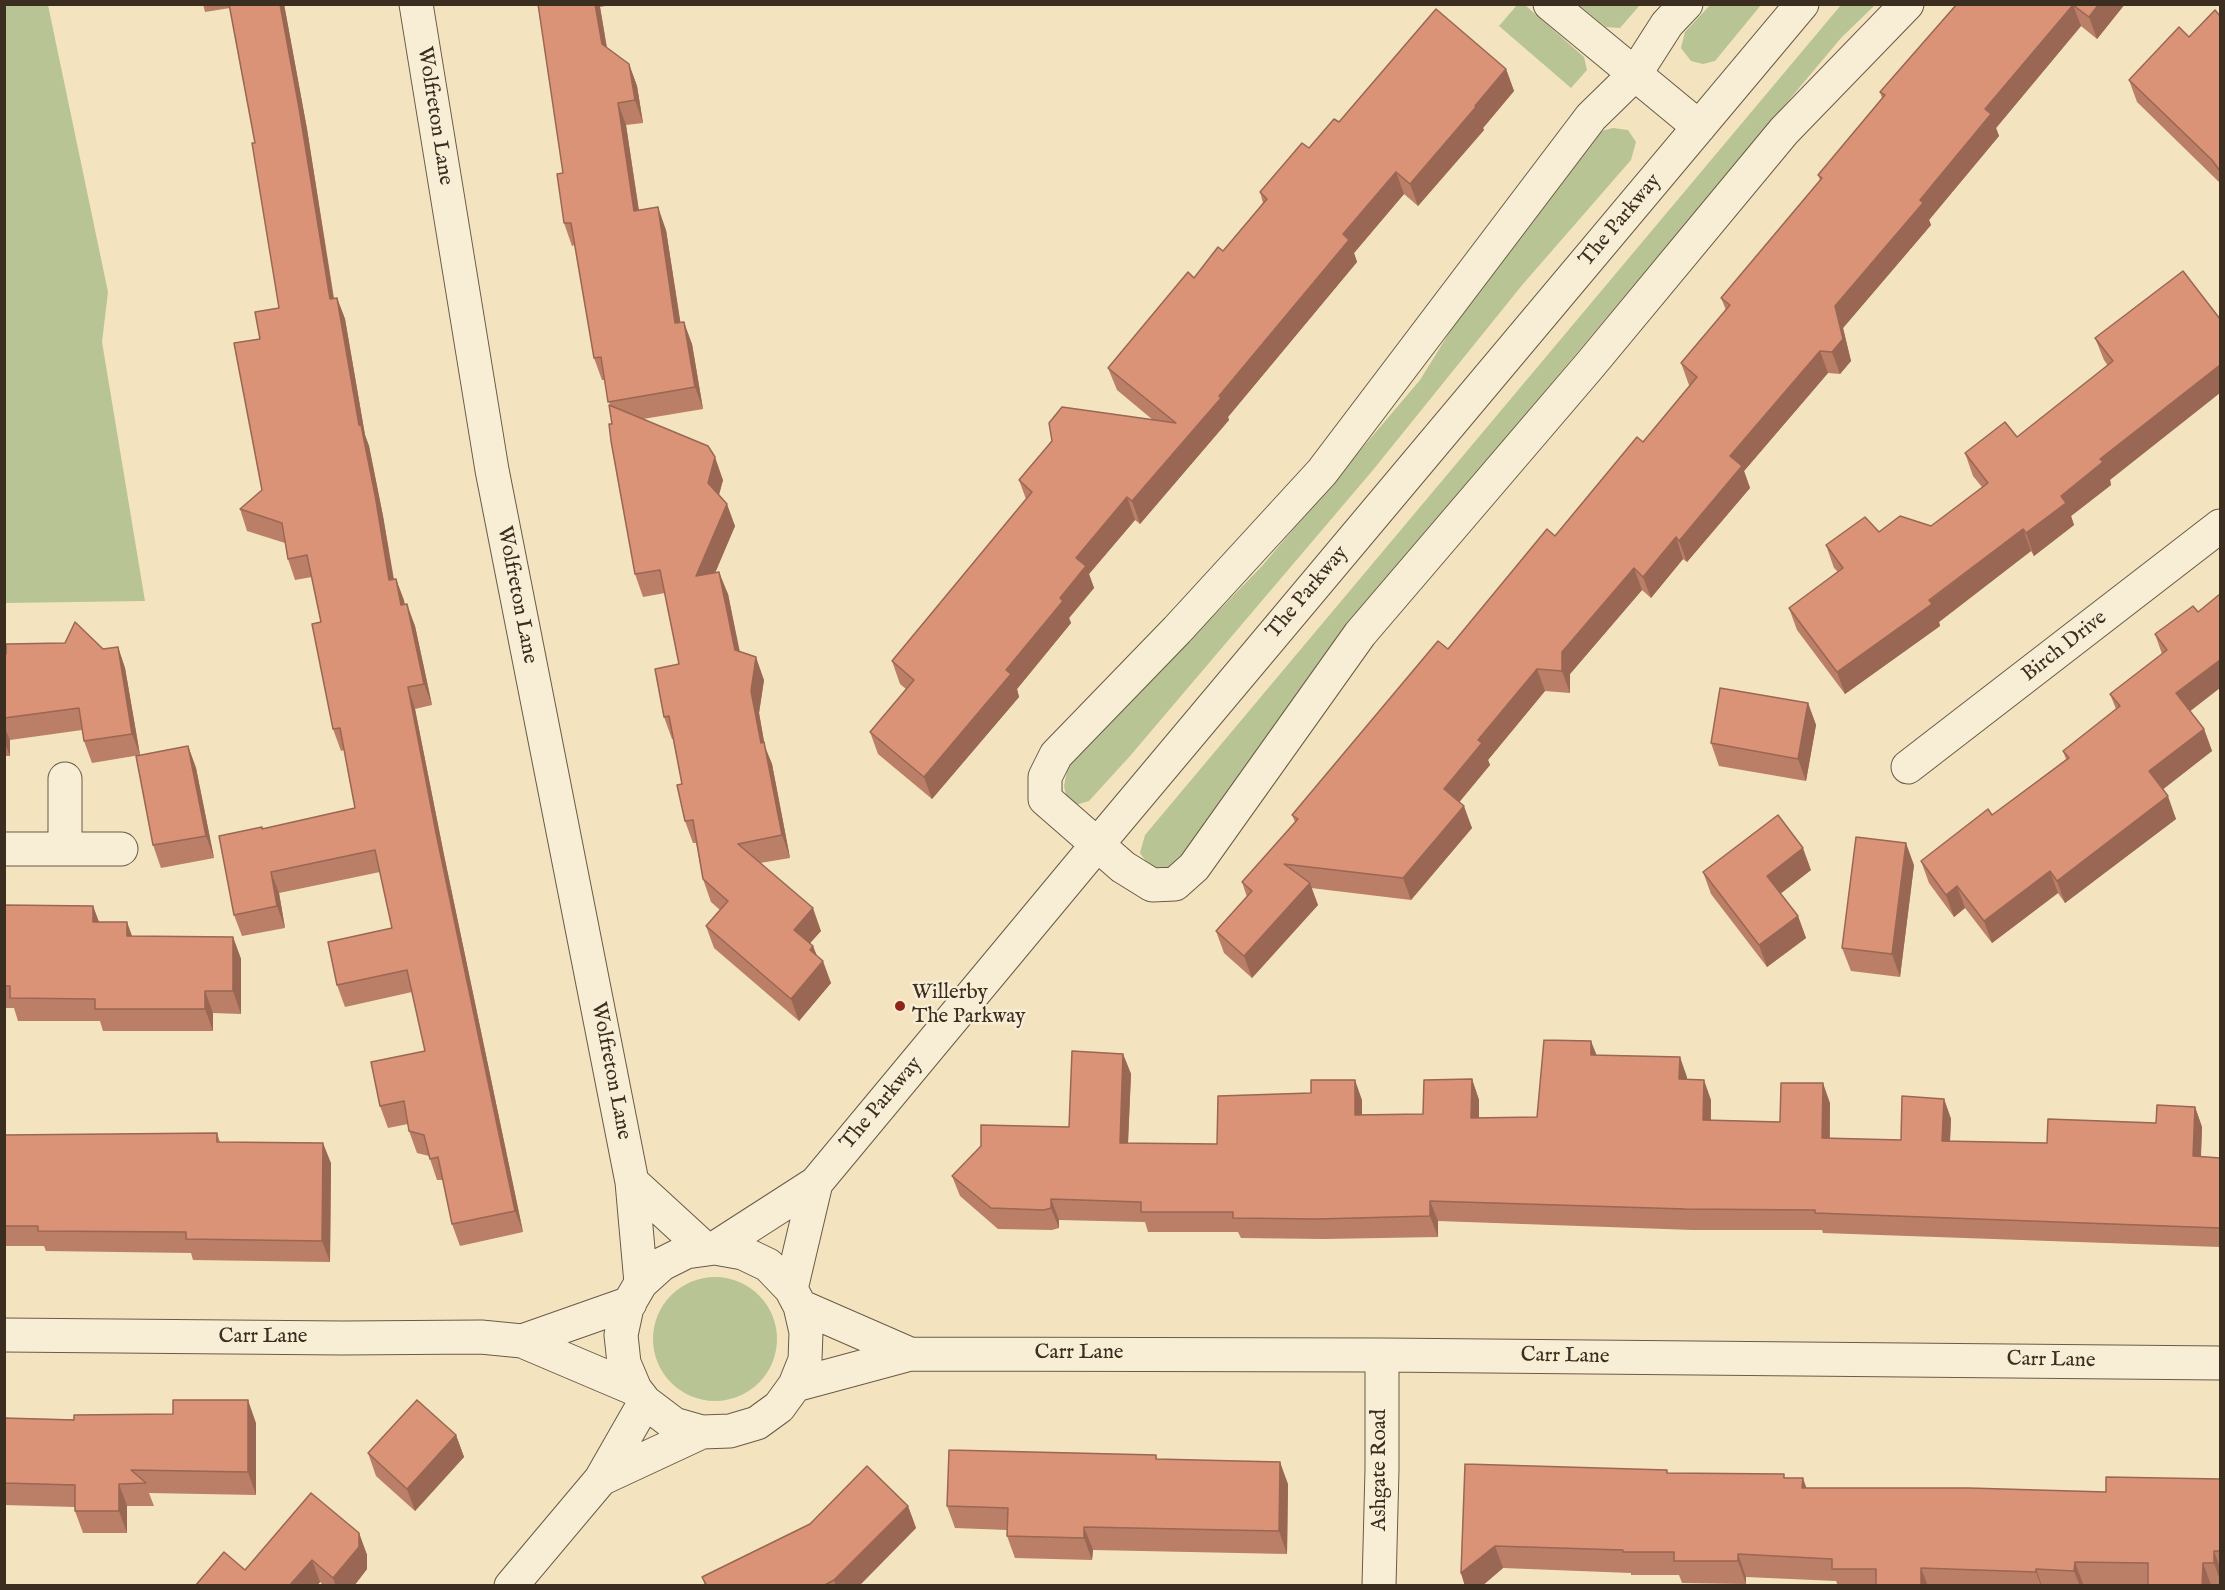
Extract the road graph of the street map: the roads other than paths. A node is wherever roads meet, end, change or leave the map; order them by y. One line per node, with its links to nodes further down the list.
1 (417, 4): 15 (street, Wolfreton Lane)
2 (1550, 4): 6 (street)
3 (1686, 4): 6 (street)
4 (1802, 4): 7 (street, The Parkway)
5 (1907, 4): 11 (street)
6 (1635, 74): 7 (street); 11 (street)
7 (1700, 127): 11 (street, The Parkway)
8 (2220, 526): 9 (street, Birch Drive)
9 (1908, 767)
10 (65, 779): 12 (street)
11 (1096, 846): 16 (street, The Parkway)
12 (65, 847): 13 (street); 14 (street)
13 (4, 849)
14 (121, 849)
15 (632, 1182): 17 (street); 18 (street, Wolfreton Lane)
16 (816, 1183): 17 (street, The Parkway); 19 (street, The Parkway)
17 (710, 1248): 18 (street, Carr Lane); 19 (street, Carr Lane)
18 (636, 1293): 21 (street, Carr Lane); 26 (street)
19 (796, 1298): 22 (street, Carr Lane); 25 (street, Carr Lane)
20 (4, 1335): 21 (street, Carr Lane)
21 (522, 1341): 26 (street, Carr Lane)
22 (910, 1354): 23 (street, Carr Lane); 25 (street, Carr Lane)
23 (1382, 1355): 24 (street, Carr Lane); 30 (street, Ashgate Road)
24 (2220, 1363)
25 (795, 1385): 27 (street, Carr Lane)
26 (640, 1396): 27 (street, Carr Lane); 28 (street)
27 (702, 1432): 28 (street)
28 (601, 1479): 29 (street)
29 (511, 1586)
30 (1379, 1586)

